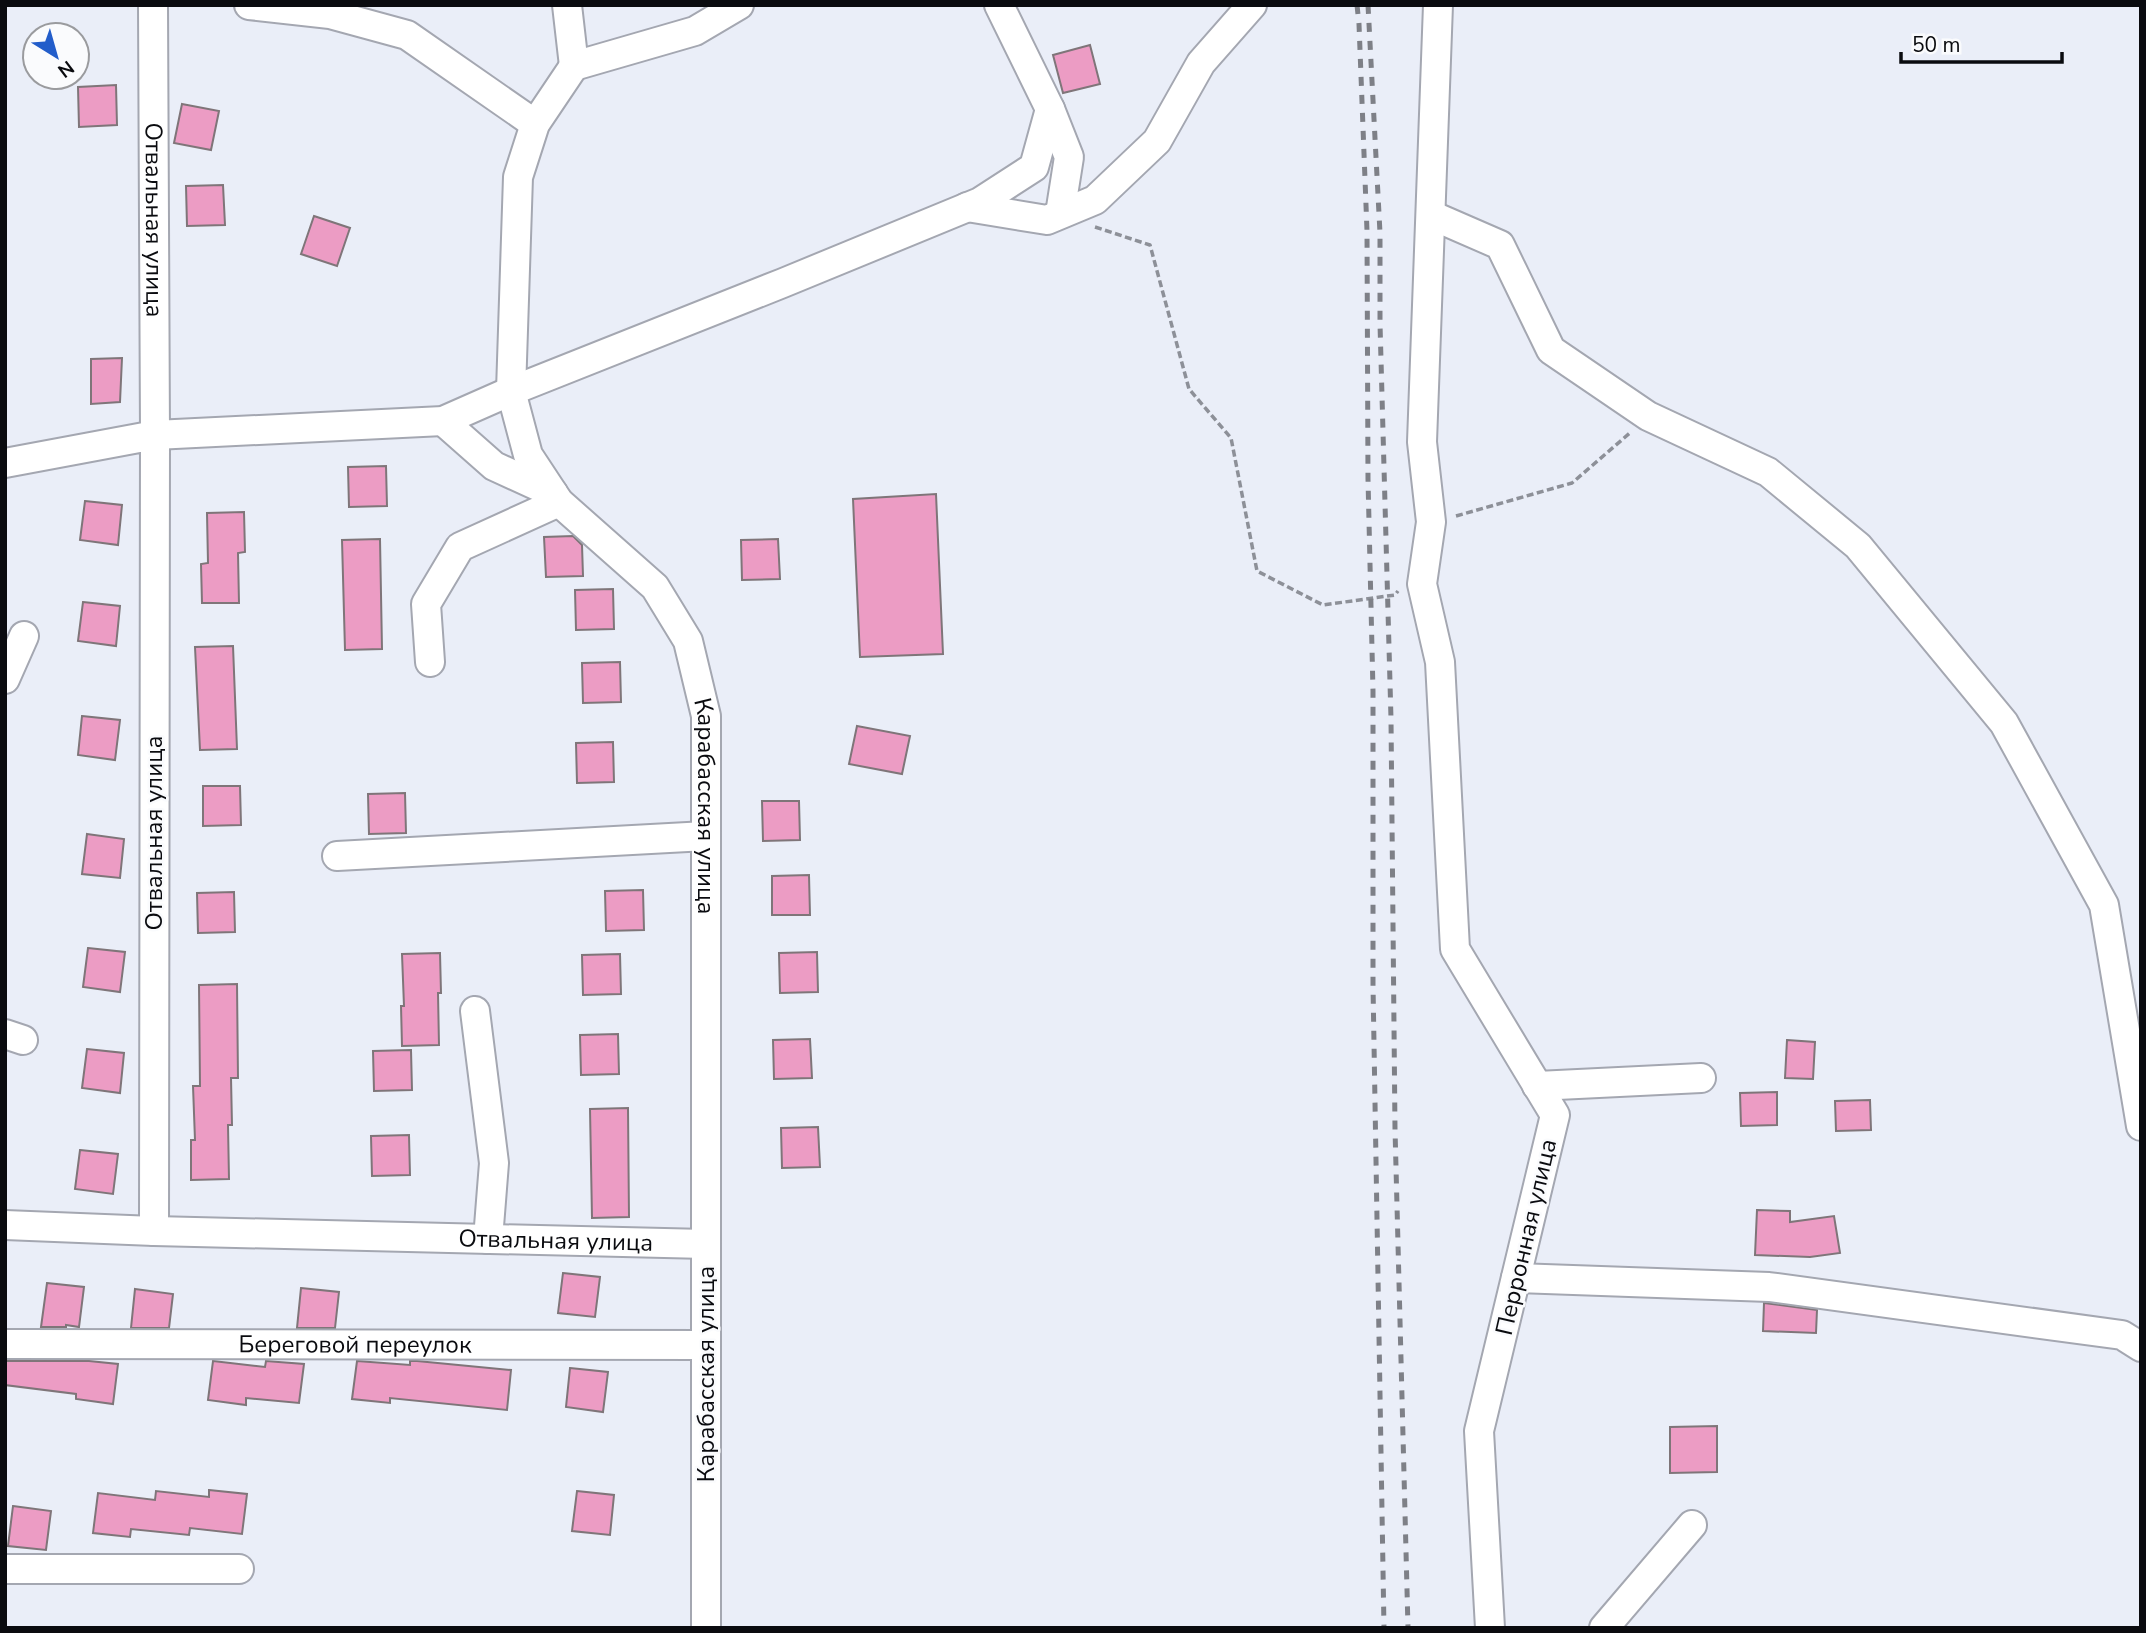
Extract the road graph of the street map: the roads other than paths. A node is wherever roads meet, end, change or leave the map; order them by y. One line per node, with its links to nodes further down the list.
1 (153, 5): 16 (street, Отвальная улица)
2 (249, 5): 10 (street)
3 (567, 5): 8 (street)
4 (739, 5): 8 (street)
5 (999, 5): 9 (street)
6 (1252, 5): 12 (street)
7 (1438, 5): 13 (street, Перронная улица)
8 (574, 66): 10 (street, Карабасская улица)
9 (1050, 108): 11 (street); 12 (street)
10 (535, 124): 14 (street, Карабасская улица)
11 (967, 207): 12 (street); 14 (street)
12 (1060, 214)
13 (1431, 215): 26 (street, Перронная улица); 27 (street)
14 (511, 391): 15 (street); 18 (street, Карабасская улица)
15 (443, 421): 16 (street); 18 (street)
16 (155, 435): 17 (street); 29 (street, Отвальная улица)
17 (5, 463)
18 (556, 498): 20 (street); 22 (street, Карабасская улица)
19 (24, 636): 21 (street)
20 (430, 662)
21 (5, 678)
22 (706, 836): 23 (street); 31 (street, Карабасская улица)
23 (337, 856)
24 (475, 1011): 30 (street)
25 (1701, 1078): 26 (street)
26 (1537, 1086): 32 (street, Перронная улица)
27 (2141, 1126)
28 (5, 1225): 29 (street, Отвальная улица)
29 (154, 1231): 30 (street, Отвальная улица)
30 (488, 1239): 31 (street, Отвальная улица)
31 (706, 1244): 34 (street, Карабасская улица)
32 (1516, 1278): 35 (street); 40 (street, Перронная улица)
33 (5, 1344): 34 (street, Береговой переулок)
34 (706, 1345): 39 (street, Карабасская улица)
35 (2141, 1347)
36 (1692, 1525): 41 (street)
37 (5, 1569): 38 (street)
38 (239, 1569)
39 (706, 1628)
40 (1490, 1628)
41 (1604, 1628)

